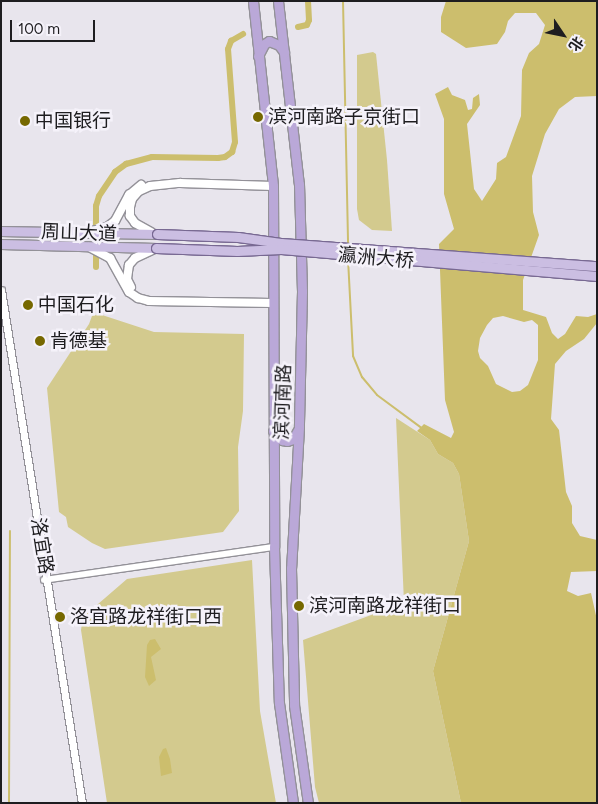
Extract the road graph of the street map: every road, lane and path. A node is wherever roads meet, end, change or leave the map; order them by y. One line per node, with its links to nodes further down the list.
1 (253, 1): 4 (highway, 滨河南路)
2 (278, 1): 3 (highway, 滨河南路)
3 (284, 52): 4 (highway); 19 (highway, 滨河南路)
4 (258, 56): 6 (highway, 滨河南路)
5 (180, 184): 6 (main road); 8 (main road); 9 (main road)
6 (273, 186): 17 (highway, 滨河南路)
7 (1, 231): 8 (main road, 周山大道)
8 (84, 233): 9 (main road, 周山大道)
9 (157, 234): 13 (main road, 瀛洲大桥, bridge)
10 (1, 244): 11 (main road, 周山大道)
11 (85, 245): 12 (main road, 周山大道); 16 (main road)
12 (156, 248): 14 (main road, 瀛洲大桥, bridge); 16 (main road)
13 (597, 266)
14 (597, 276)
15 (1, 290): 22 (street, 洛宜路)
16 (165, 300): 17 (main road)
17 (272, 303): 20 (highway, 滨河南路)
18 (1, 316): 22 (street, 洛宜路)
19 (299, 428): 20 (highway); 26 (highway, 滨河南路)
20 (273, 431): 21 (highway, 滨河南路)
21 (274, 547): 22 (street); 25 (highway, 滨河南路)
22 (46, 580): 23 (street, 洛宜路); 24 (street, 洛宜路)
23 (78, 803)
24 (82, 803)
25 (294, 803)
26 (308, 803)

